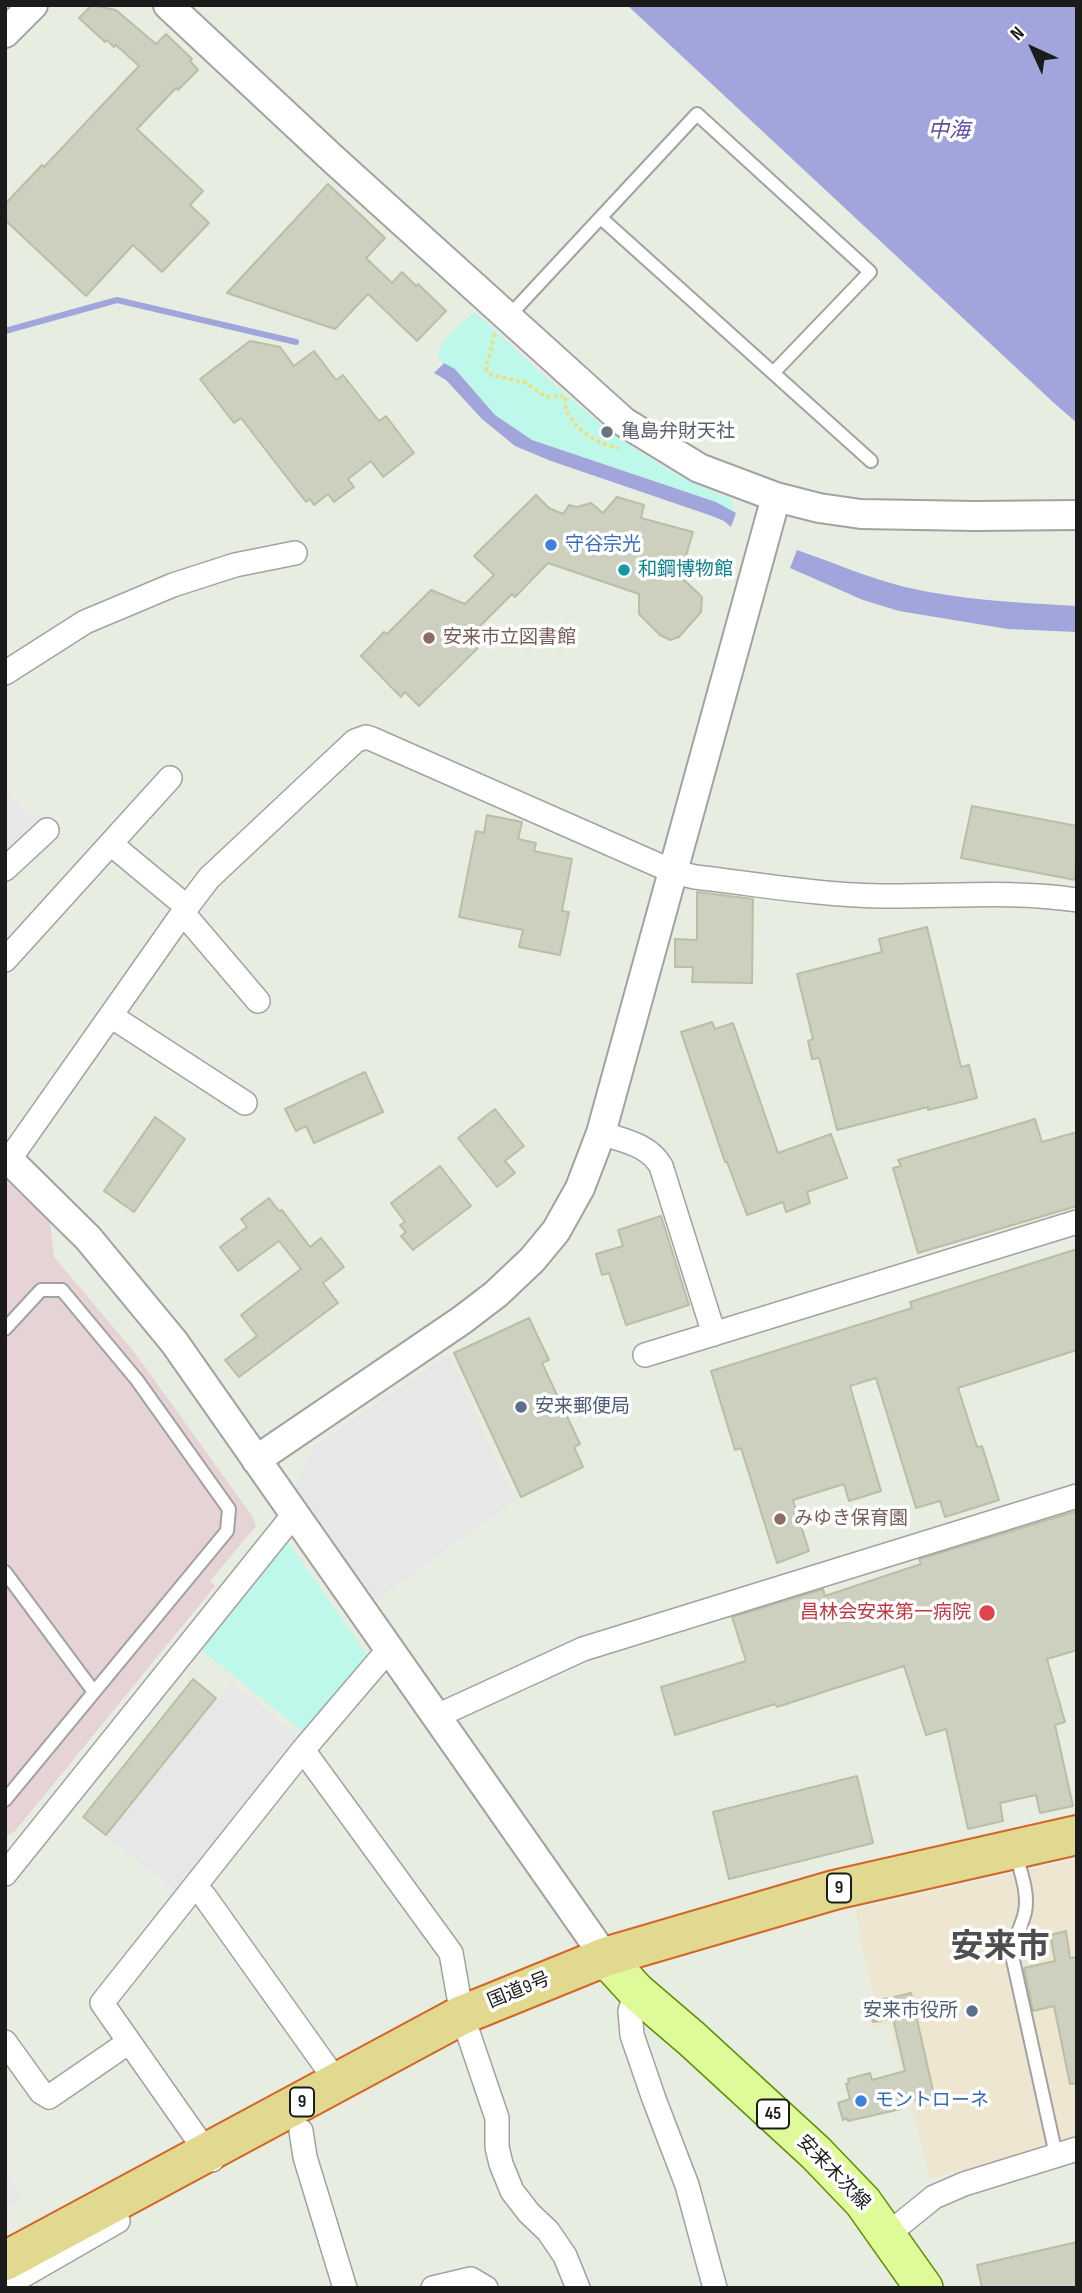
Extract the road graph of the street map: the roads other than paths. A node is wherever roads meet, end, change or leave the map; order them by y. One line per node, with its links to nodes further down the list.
1 (33, 5): 3 (street)
2 (168, 5): 5 (street)
3 (5, 33)
4 (601, 218): 5 (lane); 6 (lane); 6 (lane)
5 (503, 323): 8 (street)
6 (773, 373): 7 (lane)
7 (871, 461)
8 (776, 497): 9 (street); 16 (street)
9 (1077, 515)
10 (295, 553): 11 (street)
11 (5, 673)
12 (170, 778): 14 (street)
13 (47, 830): 15 (street)
14 (111, 844): 18 (street); 19 (street)
15 (5, 869)
16 (674, 872): 17 (street); 18 (street); 23 (street)
17 (1077, 900)
18 (185, 910): 20 (street); 21 (street)
19 (5, 960)
20 (258, 1001)
21 (111, 1016): 22 (street); 24 (street)
22 (245, 1103)
23 (601, 1133): 27 (street); 29 (street)
24 (7, 1158): 29 (street)
25 (1077, 1222): 27 (street)
26 (5, 1329): 34 (lane)
27 (714, 1334): 28 (street)
28 (645, 1355)
29 (256, 1460): 31 (street)
30 (1077, 1496): 35 (street)
31 (295, 1513): 33 (street); 40 (street)
32 (5, 1572): 34 (lane)
33 (389, 1649): 35 (street); 36 (street)
34 (94, 1692): 37 (lane)
35 (437, 1716): 42 (street)
36 (303, 1750): 41 (street); 44 (street)
37 (5, 1800)
38 (1077, 1835): 39 (highway, 国道9号 / 9)
39 (1015, 1850): 42 (highway, 国道9号 / 9); 50 (lane)
40 (5, 1874)
41 (196, 1887): 46 (street); 47 (street)
42 (605, 1956): 43 (main road, 安来木次線 / 45); 44 (highway, 国道9号 / 9)
43 (636, 1992): 51 (main road, 安来木次線 / 45); 59 (street)
44 (462, 2015): 47 (highway, 国道9号 / 9); 58 (street)
45 (5, 2042): 46 (street)
46 (129, 2042): 49 (street)
47 (338, 2082): 49 (highway, 国道9号 / 9)
48 (301, 2131): 55 (street)
49 (202, 2145): 52 (street); 53 (highway, 国道9号 / 9); 54 (street)
50 (1066, 2152): 51 (street)
51 (887, 2235): 60 (main road, 安来木次線 / 45)
52 (5, 2240)
53 (5, 2261)
54 (5, 2286)
55 (345, 2288)
56 (433, 2288): 57 (street)
57 (486, 2288)
58 (578, 2288)
59 (715, 2288)
60 (924, 2288)

